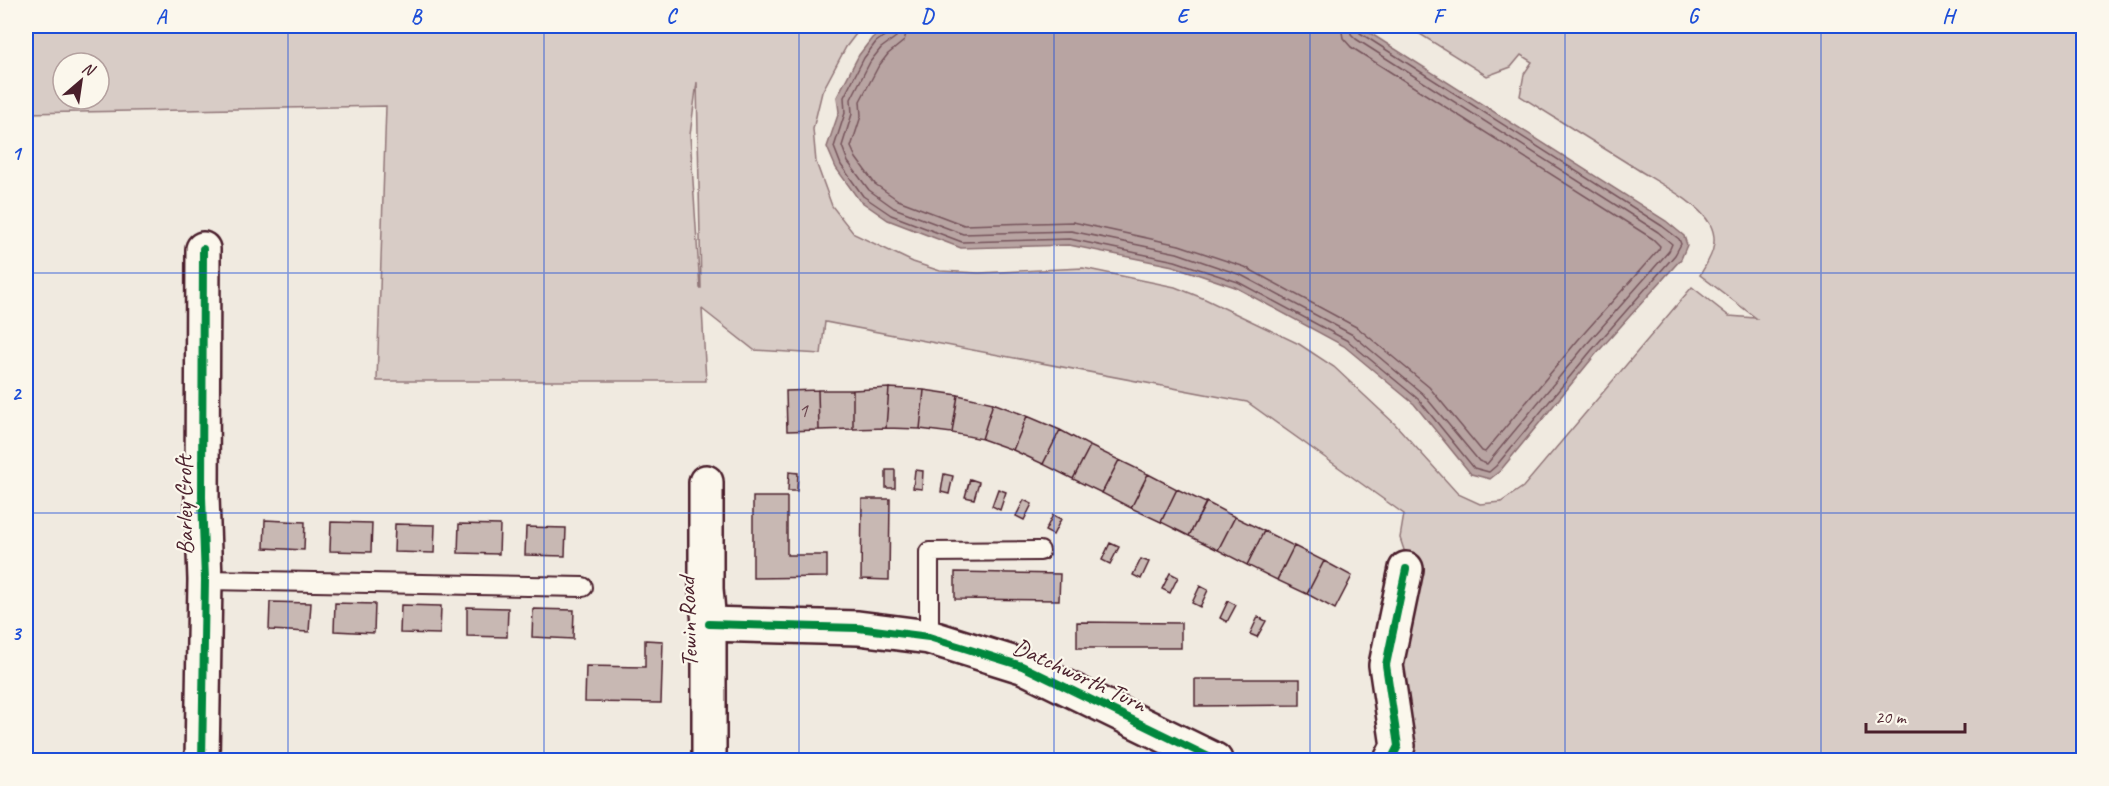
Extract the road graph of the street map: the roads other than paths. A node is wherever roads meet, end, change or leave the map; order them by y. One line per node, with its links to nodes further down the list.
1 (203, 249): 5 (street, Barley Croft)
2 (706, 482): 7 (street, Tewin Road)
3 (1040, 551): 8 (lane)
4 (1406, 569): 12 (street)
5 (205, 580): 6 (lane); 9 (street, Barley Croft)
6 (583, 587)
7 (709, 624): 8 (street, Datchworth Turn); 10 (street, Tewin Road)
8 (929, 637): 11 (street, Datchworth Turn)
9 (201, 760)
10 (709, 760)
11 (1215, 760)
12 (1391, 760)

